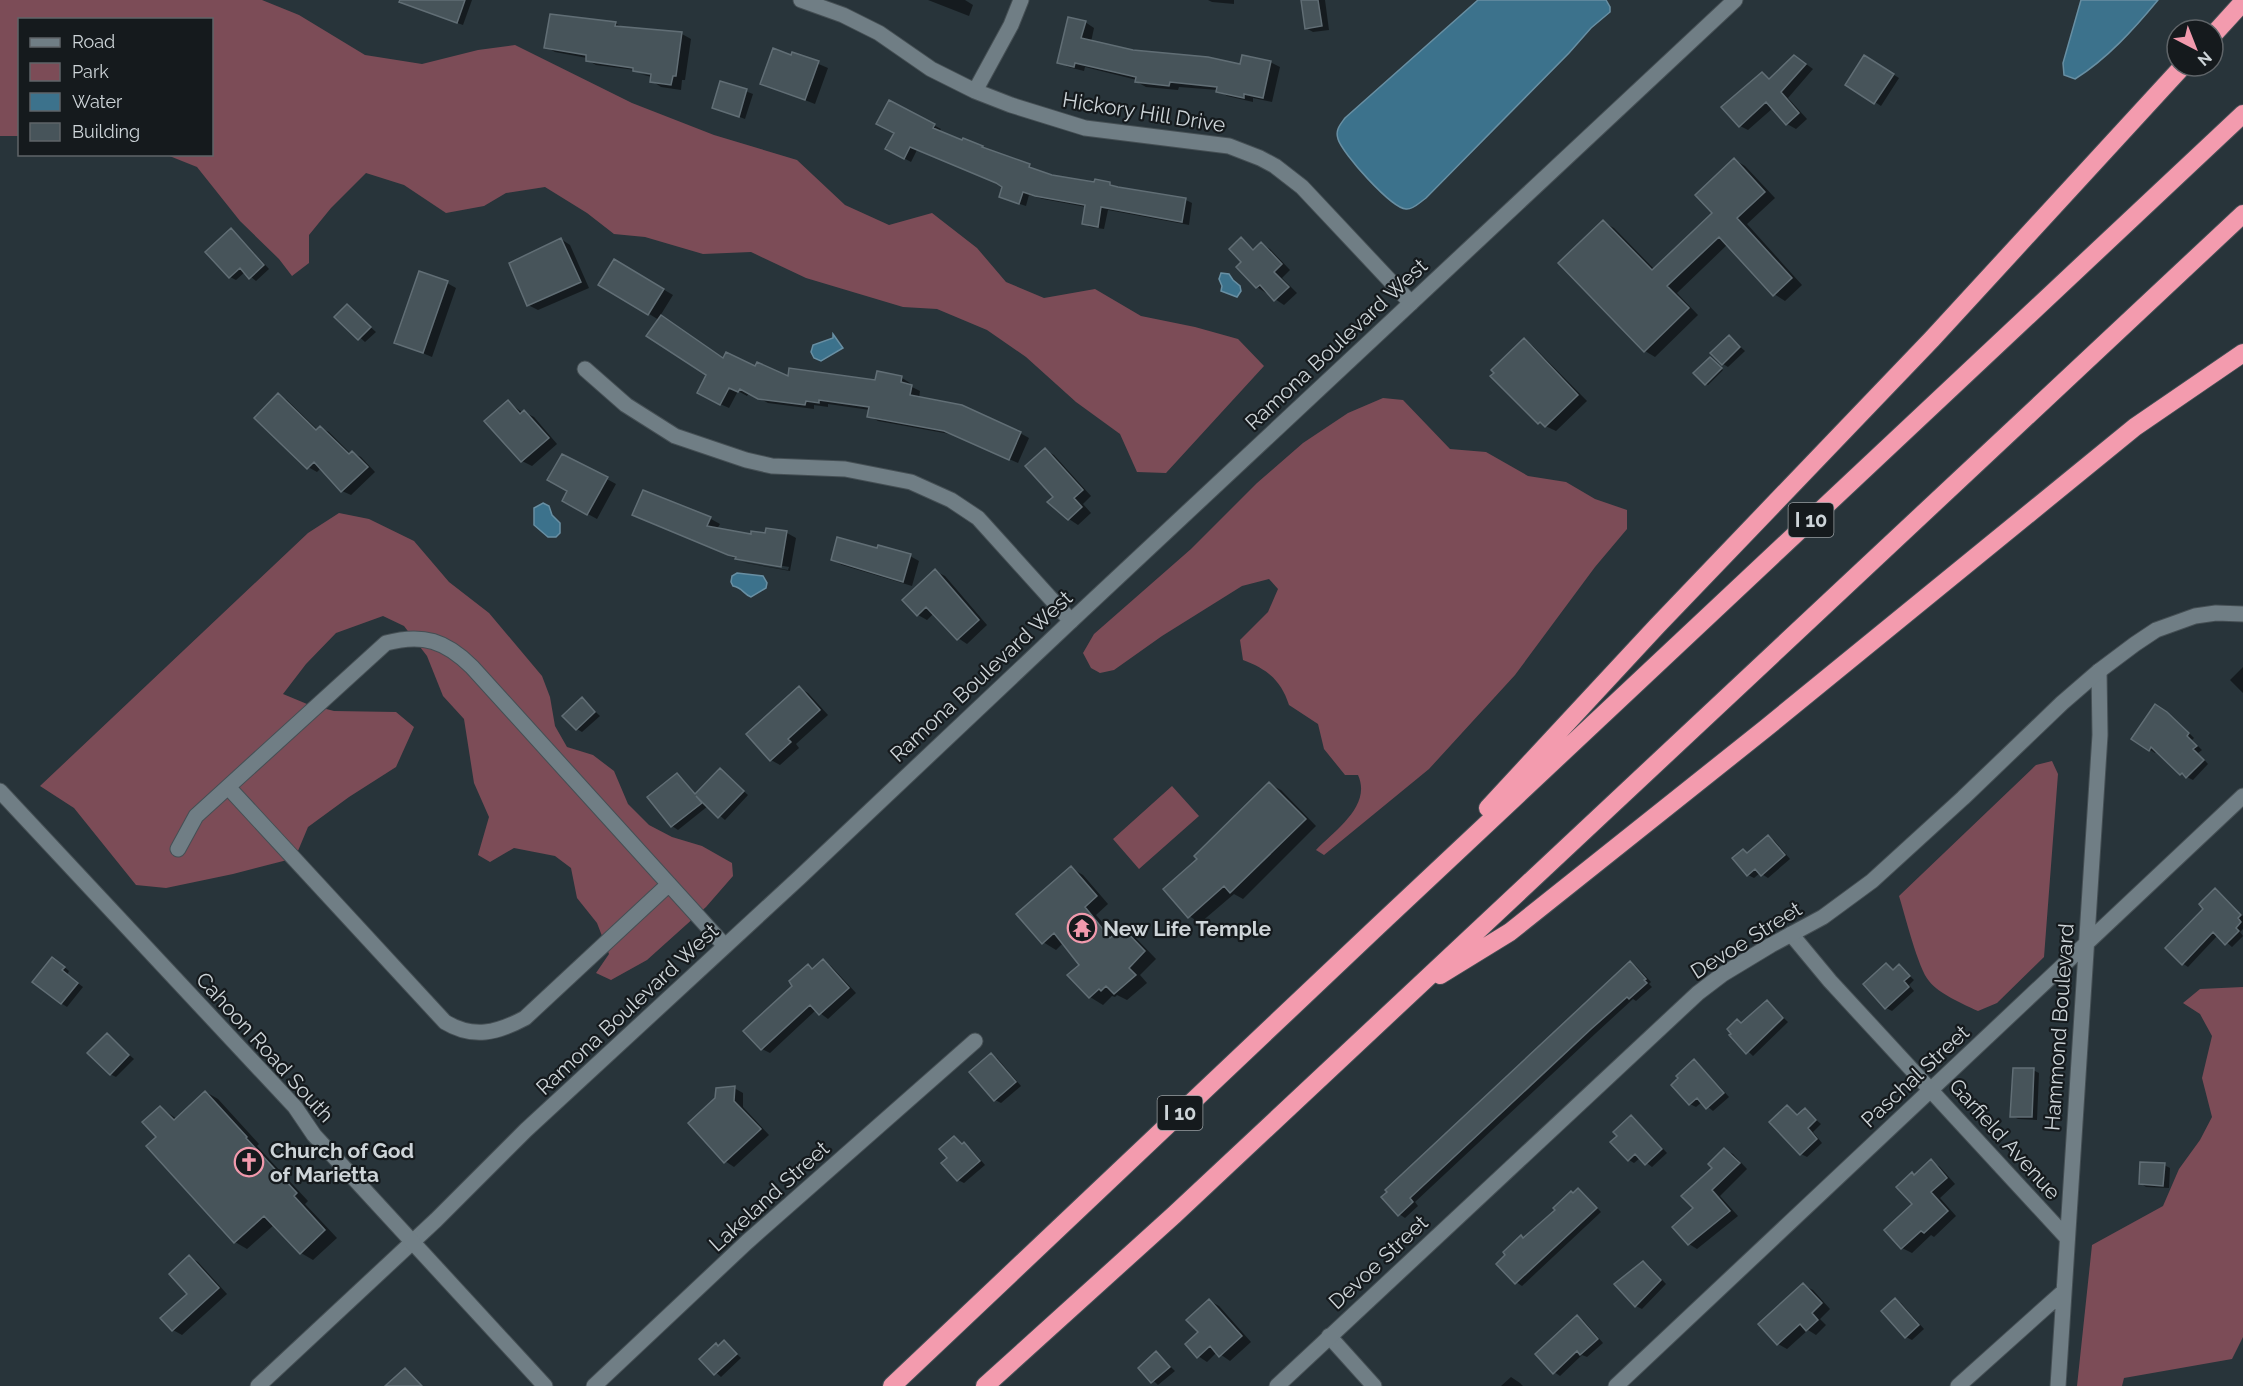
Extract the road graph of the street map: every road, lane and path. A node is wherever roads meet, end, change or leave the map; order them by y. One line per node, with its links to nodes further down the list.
1 (801, 0): 7 (street, Hickory Hill Drive)
2 (1022, 0): 7 (street)
3 (1735, 0): 10 (street, Ramona Boulevard West)
4 (2243, 2): 5 (highway)
5 (2225, 22)
6 (2173, 78): 21 (highway)
7 (975, 91): 10 (street, Hickory Hill Drive)
8 (2243, 114): 21 (highway, I 10)
9 (2243, 214): 25 (highway)
10 (1411, 303): 14 (street, Ramona Boulevard West)
11 (2243, 353): 25 (highway)
12 (585, 369): 14 (street)
13 (2243, 614): 15 (street, Devoe Street)
14 (1071, 621): 24 (street, Ramona Boulevard West)
15 (2099, 671): 22 (street, Devoe Street); 23 (street, Hammond Boulevard)
16 (228, 787): 19 (street); 20 (street); 20 (street)
17 (0, 791): 29 (street, Cahoon Road South)
18 (2243, 796): 23 (street, Paschal Street)
19 (178, 849)
20 (669, 884): 24 (street)
21 (1378, 926): 35 (highway, I 10)
22 (1791, 934): 27 (street, Garfield Avenue); 31 (street, Devoe Street)
23 (2086, 944): 27 (street, Paschal Street); 28 (street, Hammond Boulevard)
24 (725, 946): 29 (street, Ramona Boulevard West)
25 (1406, 997): 36 (highway)
26 (975, 1041): 34 (street, Lakeland Street)
27 (1931, 1090): 28 (street, Garfield Avenue); 39 (street, Paschal Street)
28 (2067, 1238): 30 (street, Hammond Boulevard)
29 (411, 1242): 32 (street, Ramona Boulevard West); 33 (street, Cahoon Road South)
30 (2064, 1291): 40 (street); 41 (street, Hammond Boulevard)
31 (1329, 1336): 37 (street, Devoe Street); 38 (street)
32 (258, 1386)
33 (545, 1386)
34 (594, 1386)
35 (892, 1386)
36 (985, 1386)
37 (1277, 1386)
38 (1374, 1386)
39 (1616, 1386)
40 (1958, 1386)
41 (2058, 1386)

